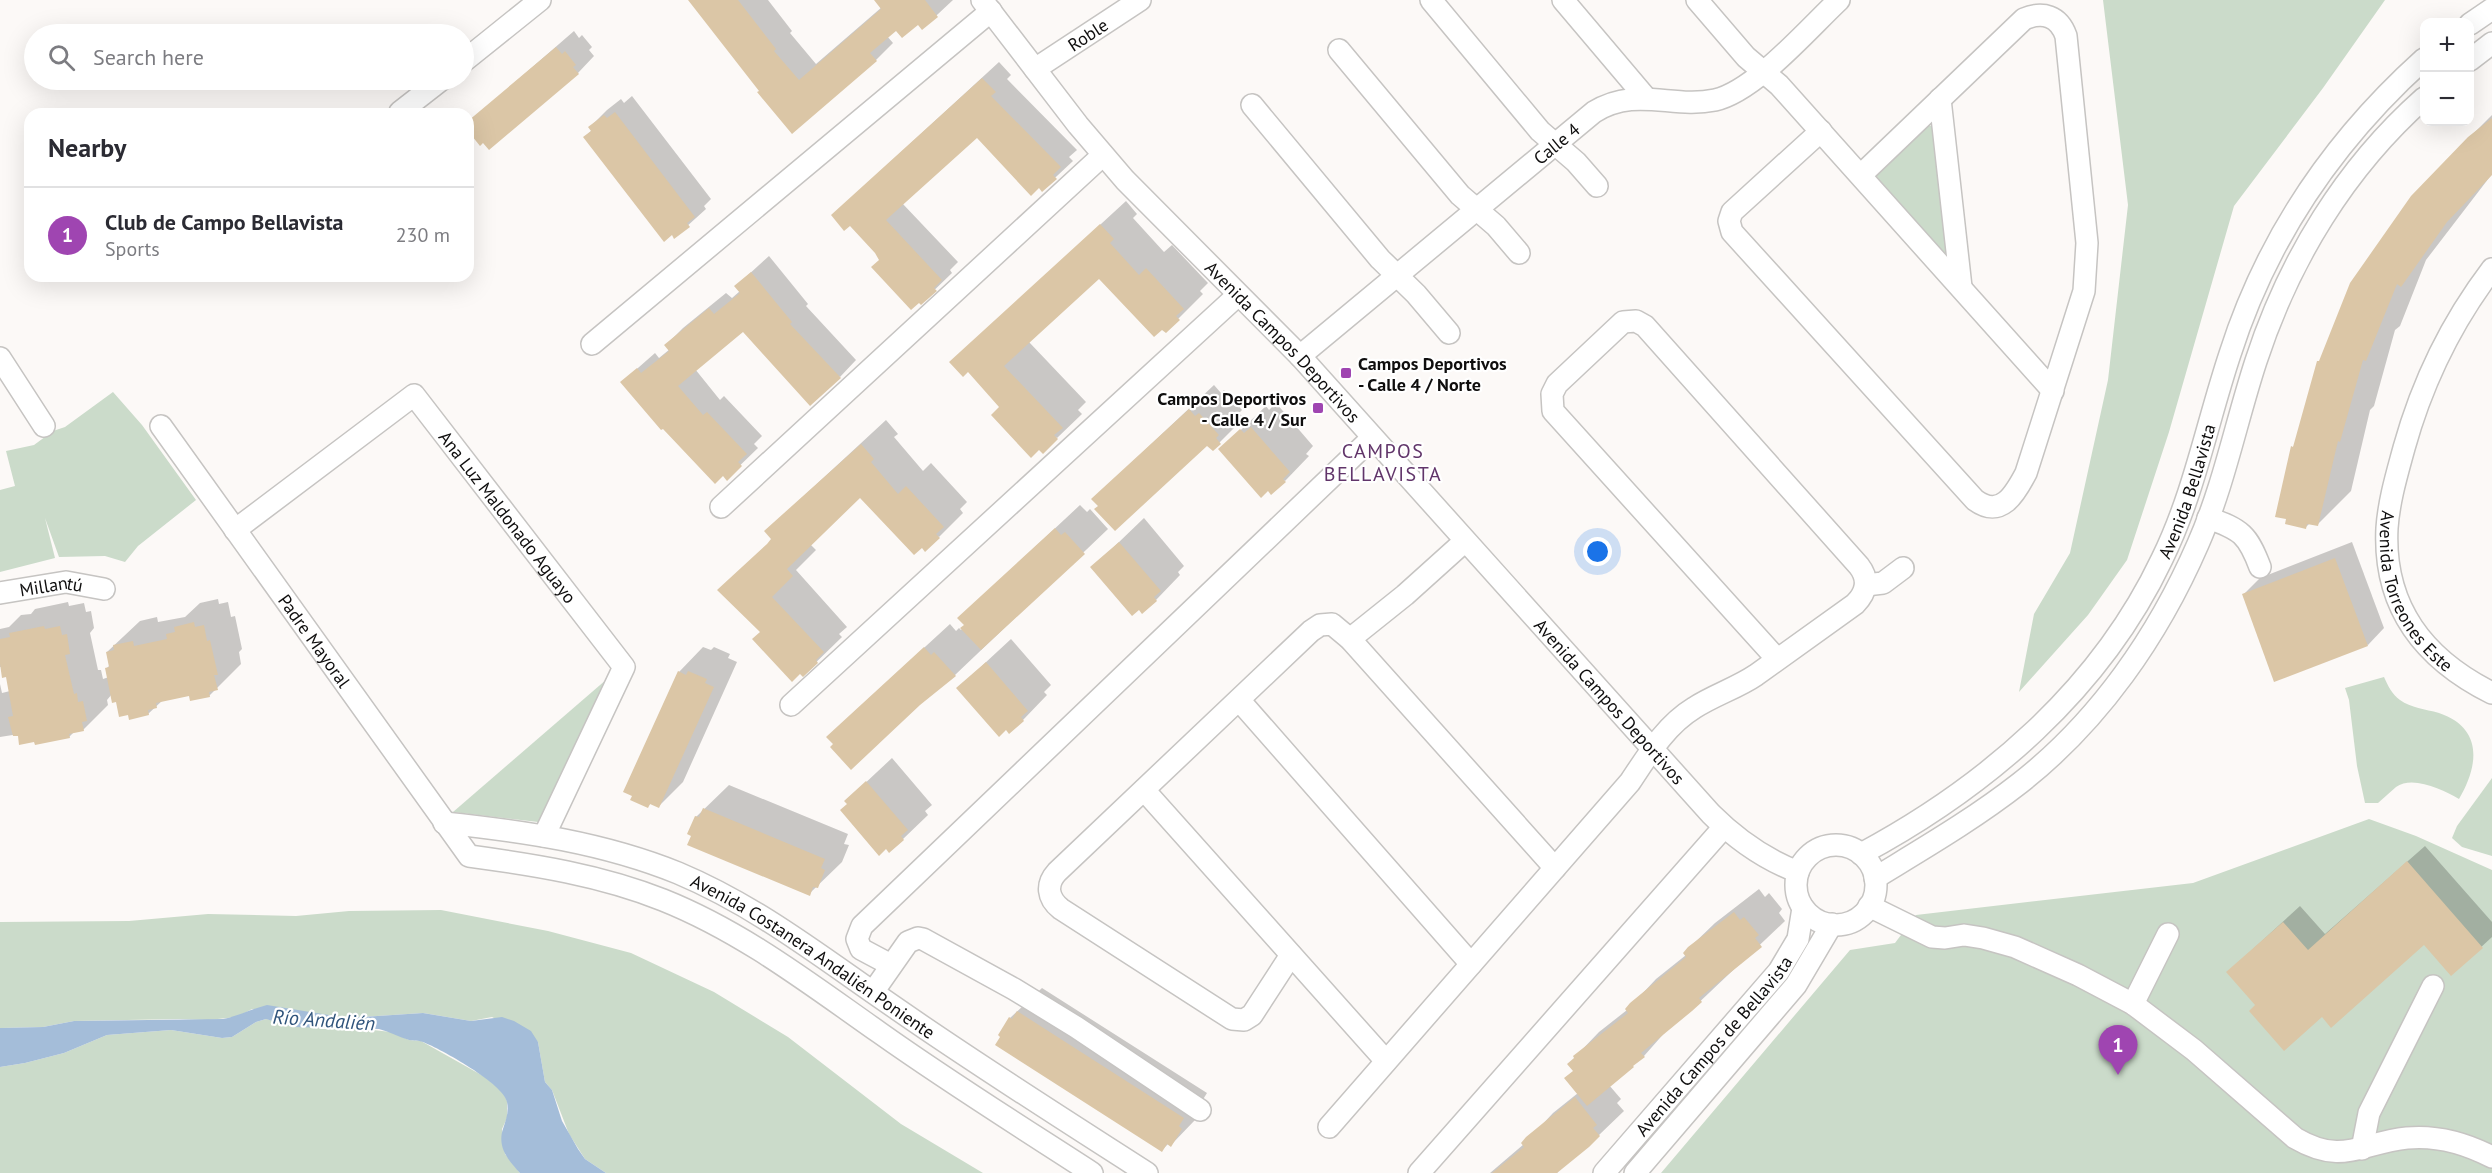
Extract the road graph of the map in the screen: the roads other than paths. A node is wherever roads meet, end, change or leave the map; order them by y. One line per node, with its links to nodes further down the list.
1 (540, 0): 12 (street)
2 (1431, 0): 24 (street)
3 (1563, 0): 18 (street)
4 (1698, 0): 16 (street)
5 (1839, 0): 16 (street, Calle 4)
6 (1135, 1): 15 (street, Roble)
7 (986, 6): 15 (street, Avenida Campos Deportivos); 35 (street)
8 (2492, 9): 9 (street)
9 (2474, 21)
10 (2492, 43): 13 (street)
11 (1339, 50): 28 (street)
12 (474, 53)
13 (2474, 56)
14 (2420, 63): 61 (street, Avenida Bellavista)
15 (1035, 69): 25 (street, Avenida Campos Deportivos)
16 (1763, 71): 18 (street, Calle 4); 23 (street)
17 (428, 90): 22 (street)
18 (1646, 98): 24 (street, Calle 4)
19 (1940, 99): 26 (street); 32 (street); 38 (street)
20 (2420, 102): 43 (street, Avenida Bellavista)
21 (1252, 105): 31 (street)
22 (405, 108)
23 (1821, 131): 26 (street); 38 (street)
24 (1555, 144): 27 (street); 28 (street, Calle 4)
25 (1103, 155): 33 (street, Avenida Campos Deportivos); 42 (street)
26 (1861, 175): 32 (street)
27 (1597, 186)
28 (1476, 209): 29 (street); 31 (street, Calle 4)
29 (1519, 254)
30 (2492, 269): 53 (street, Avenida Torreones Este)
31 (1397, 275): 34 (street); 36 (street, Calle 4)
32 (1961, 287): 38 (street)
33 (1238, 295): 36 (street, Avenida Campos Deportivos); 55 (street)
34 (1449, 333)
35 (592, 344)
36 (1300, 356): 41 (street, Avenida Campos Deportivos)
37 (0, 358): 39 (street)
38 (2053, 391)
39 (44, 426)
40 (161, 426): 44 (street, Padre Mayoral)
41 (1372, 438): 45 (street, Avenida Campos Deportivos); 72 (street)
42 (721, 507)
43 (2208, 518): 46 (street); 65 (street, Avenida Bellavista)
44 (235, 530): 58 (street, Padre Mayoral); 60 (street, Ana Luz Maldonado Aguayo)
45 (1465, 541): 51 (street); 56 (street, Avenida Campos Deportivos)
46 (2260, 567)
47 (1903, 568): 48 (street)
48 (1866, 585): 52 (street); 52 (street)
49 (104, 589): 50 (street, Millantú)
50 (0, 593)
51 (1350, 639): 54 (street); 63 (street)
52 (1777, 659): 56 (street)
53 (2492, 693)
54 (1239, 700): 57 (street); 71 (street)
55 (791, 705)
56 (1651, 750): 59 (street, Avenida Campos Deportivos); 63 (street)
57 (1143, 790): 70 (street); 70 (street)
58 (444, 823): 60 (street, Avenida Costanera Andalién Poniente); 62 (street, Padre Mayoral)
59 (1724, 827): 64 (street, Avenida Campos Deportivos); 83 (street)
60 (544, 836): 74 (street, Avenida Costanera Andalién Poniente)
61 (1861, 854): 64 (street); 65 (street)
62 (469, 856): 81 (street, Avenida Costanera Andalién Poniente)
63 (1555, 868): 71 (street)
64 (1798, 872): 67 (street)
65 (1875, 878): 66 (street)
66 (1869, 906): 68 (street); 75 (street)
67 (1803, 908): 68 (street); 84 (street, Avenida Campos de Bellavista)
68 (1832, 924): 85 (street, Avenida Campos de Bellavista)
69 (2168, 934): 75 (street)
70 (1291, 955): 76 (street)
71 (1471, 964): 76 (street)
72 (891, 965): 74 (street); 77 (street)
73 (2433, 986): 79 (street)
74 (873, 992): 82 (street, Avenida Costanera Andalién Poniente)
75 (2133, 1005): 79 (street)
76 (1386, 1061): 78 (street)
77 (1200, 1110)
78 (1329, 1127)
79 (2362, 1149): 80 (street)
80 (2492, 1157)
81 (1092, 1173)
82 (1147, 1173)
83 (1419, 1173)
84 (1604, 1173)
85 (1635, 1173)

